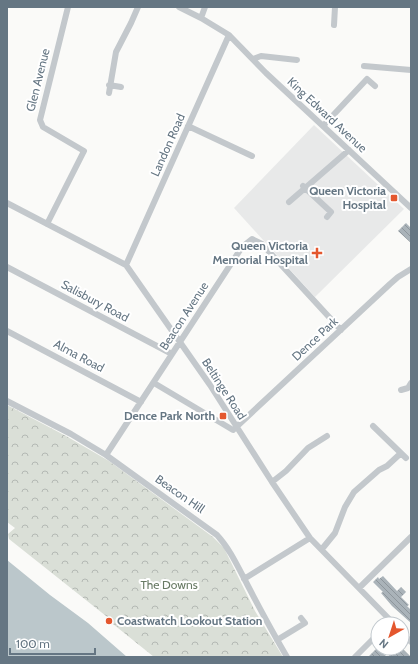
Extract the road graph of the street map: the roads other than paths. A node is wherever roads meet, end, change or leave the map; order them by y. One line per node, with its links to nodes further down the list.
1 (68, 7): 26 (street, Glen Avenue)
2 (138, 7): 13 (street)
3 (179, 7): 6 (street, King Edward Avenue)
4 (205, 7): 6 (street)
5 (335, 7): 7 (street)
6 (201, 18): 8 (street, King Edward Avenue)
7 (334, 25)
8 (229, 35): 9 (street, King Edward Avenue); 17 (street, Landon Road)
9 (253, 59): 10 (street); 18 (street, King Edward Avenue)
10 (297, 60)
11 (364, 66): 12 (street)
12 (411, 70)
13 (109, 85): 15 (street); 16 (street)
14 (375, 86): 18 (street)
15 (121, 87)
16 (109, 93)
17 (188, 126): 20 (street); 27 (street, Landon Road)
18 (323, 126): 19 (street, King Edward Avenue)
19 (349, 150): 21 (street); 24 (street, King Edward Avenue)
20 (252, 156)
21 (304, 187): 22 (street); 25 (street)
22 (289, 202)
23 (7, 203): 26 (street, Beltinge Road)
24 (411, 208)
25 (327, 217)
26 (47, 224): 27 (street, Beltinge Road)
27 (126, 265): 33 (street, Beltinge Road)
28 (7, 267): 34 (street, Salisbury Road)
29 (409, 270): 30 (street); 31 (street, Dence Park)
30 (411, 277)
31 (341, 330): 33 (street, Beacon Avenue); 41 (street, Dence Park)
32 (7, 331): 39 (street, Alma Road)
33 (180, 342): 34 (street, Beacon Avenue); 41 (street, Beltinge Road)
34 (172, 354): 35 (street, Beacon Avenue)
35 (154, 383): 39 (street, Beacon Avenue); 41 (street)
36 (411, 384): 37 (street)
37 (401, 390)
38 (7, 401): 44 (street, Beacon Hill)
39 (142, 402): 44 (street, Beacon Avenue)
40 (372, 426): 43 (street)
41 (237, 428): 46 (street, Beltinge Road)
42 (327, 436): 46 (street)
43 (401, 453): 45 (street); 49 (street)
44 (106, 455): 50 (street, Beacon Hill)
45 (406, 458)
46 (272, 482): 48 (street, Beltinge Road)
47 (411, 537): 51 (street)
48 (310, 538): 49 (street, Beltinge Road); 50 (street)
49 (322, 549): 51 (street, Beltinge Road)
50 (244, 579): 54 (street, Beacon Hill)
51 (359, 588): 52 (street, Beltinge Road)
52 (385, 616)
53 (301, 618): 54 (street)
54 (277, 640): 57 (street, Beacon Hill)
55 (370, 642): 56 (street)
56 (357, 656)
57 (287, 657)

